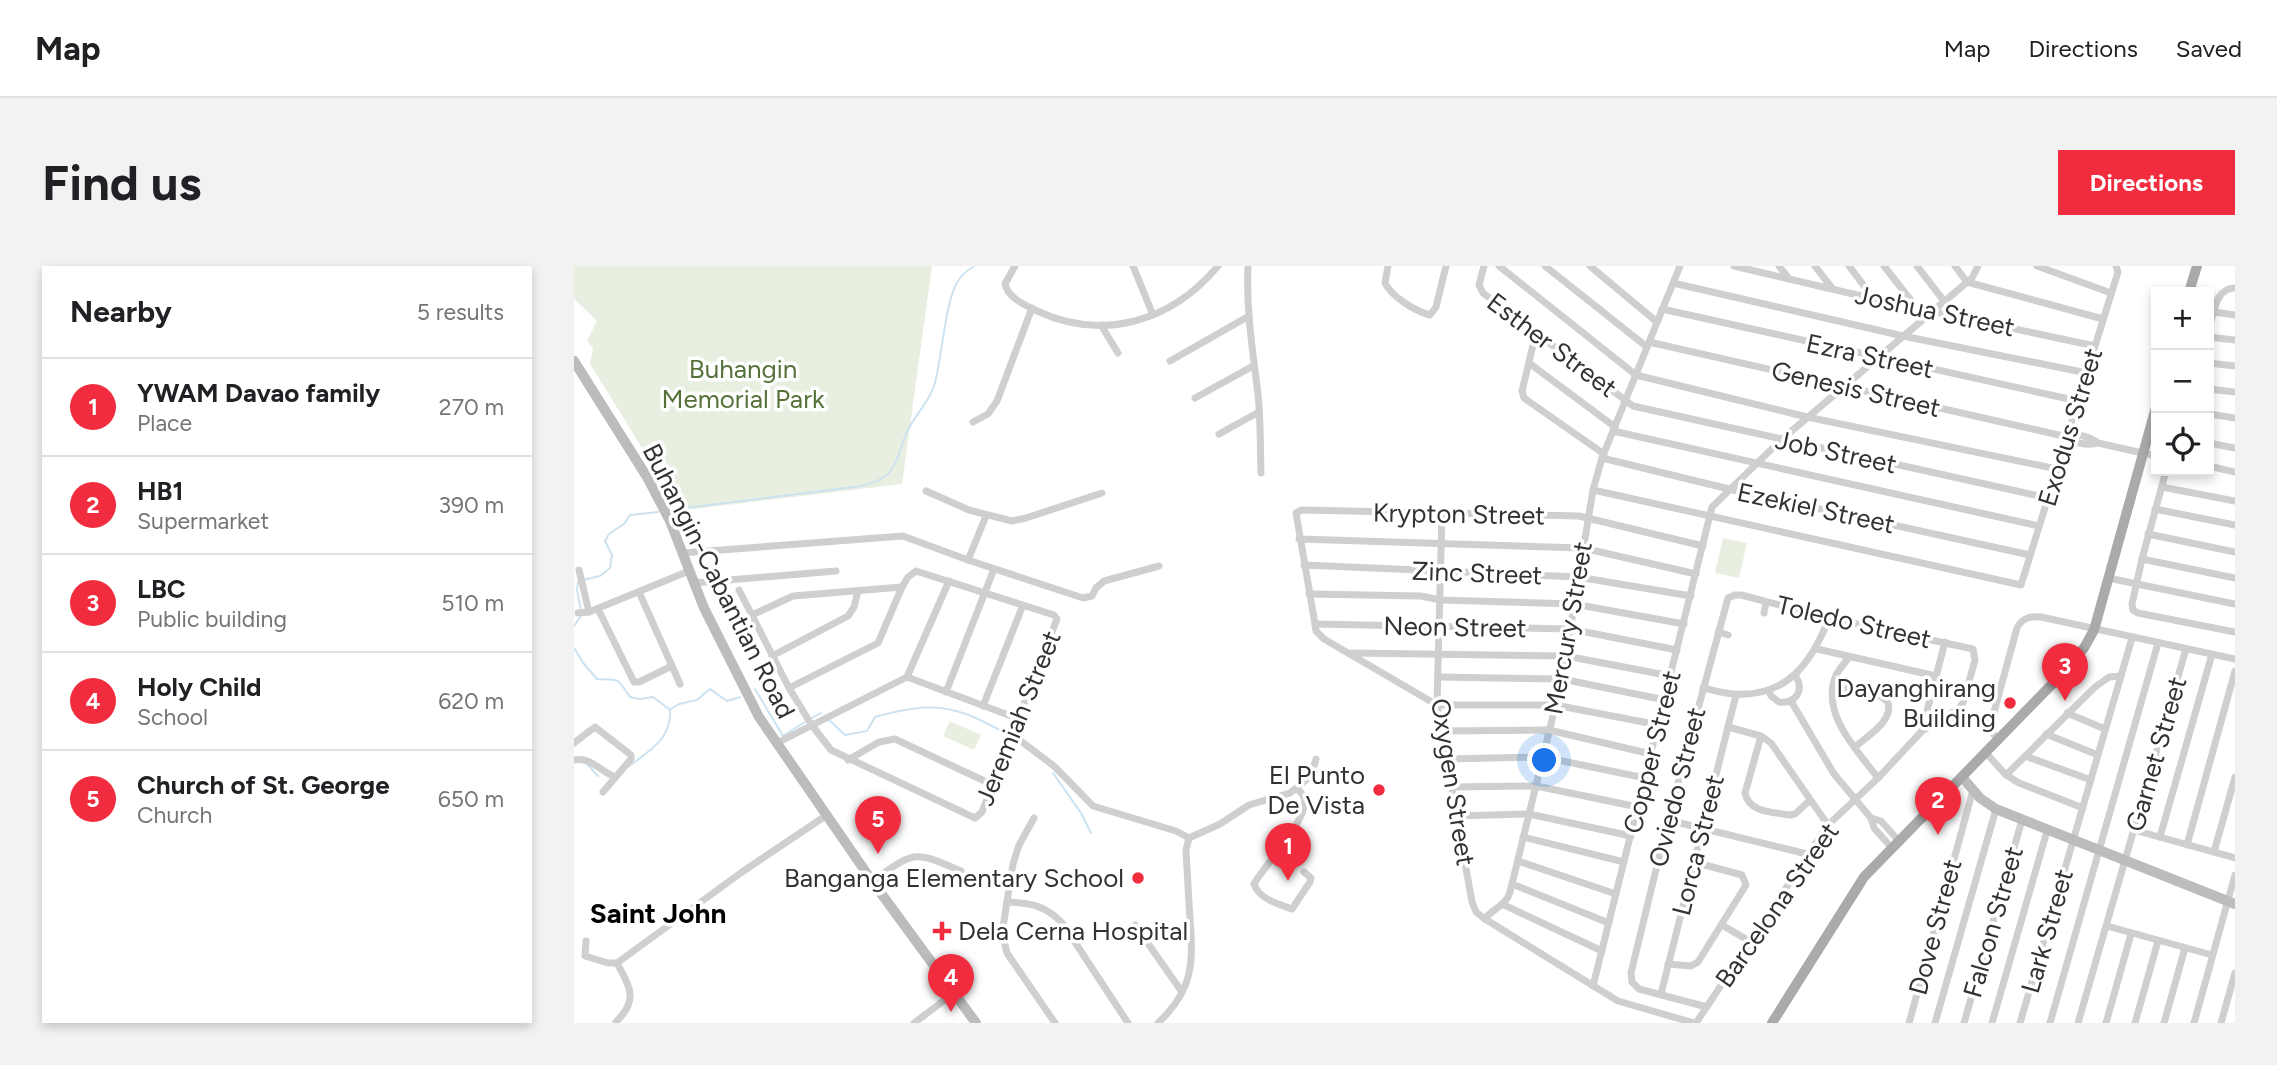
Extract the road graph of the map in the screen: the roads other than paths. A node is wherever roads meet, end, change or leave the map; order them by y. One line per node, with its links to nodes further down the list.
1 (1015, 266): 33 (street)
2 (1133, 266): 38 (street)
3 (1219, 266): 38 (street)
4 (1248, 266): 40 (street)
5 (1388, 266): 6 (street)
6 (1446, 266)
7 (1484, 266): 44 (street, Esther Street)
8 (1499, 266): 59 (street)
9 (1545, 266): 48 (street)
10 (1590, 266): 42 (street)
11 (1680, 266): 25 (street, Mercury Street)
12 (1734, 266): 23 (street, Joshua Street)
13 (1779, 266): 23 (street)
14 (1815, 266): 27 (street)
15 (1849, 266): 30 (street)
16 (1884, 266): 34 (street)
17 (1917, 266): 31 (street)
18 (1955, 266): 24 (street)
19 (1978, 266): 24 (street)
20 (2037, 266): 29 (street)
21 (2197, 266): 26 (main road)
22 (2117, 267): 29 (street, Exodus Street)
23 (1789, 279): 27 (street, Joshua Street)
24 (1967, 282): 31 (street); 41 (street)
25 (1673, 283): 35 (street, Mercury Street); 45 (street)
26 (2191, 287)
27 (1832, 288): 30 (street, Joshua Street)
28 (2235, 288): 32 (street)
29 (2111, 293): 41 (street, Exodus Street)
30 (1874, 299): 34 (street, Joshua Street)
31 (1944, 301): 37 (street)
32 (2214, 305)
33 (1032, 308): 43 (street); 71 (street)
34 (1917, 308): 37 (street, Joshua Street)
35 (1662, 310): 42 (street, Mercury Street); 51 (street, Ezra Street)
36 (2214, 310): 39 (street)
37 (1932, 311): 45 (street); 49 (street, Joshua Street)
38 (1153, 315): 43 (street)
39 (2235, 315)
40 (1249, 316): 53 (street); 56 (street)
41 (2103, 319): 49 (street, Exodus Street)
42 (1657, 322): 48 (street, Mercury Street)
43 (1101, 325): 50 (street)
44 (1536, 333): 54 (street); 64 (street, Esther Street)
45 (1903, 335): 51 (street); 58 (street)
46 (2214, 338): 47 (street)
47 (2235, 340)
48 (1648, 345): 59 (street, Mercury Street); 60 (street, Genesis Street)
49 (2095, 346): 58 (street, Exodus Street)
50 (1118, 353)
51 (1877, 358): 60 (street); 65 (street, Ezra Street)
52 (574, 361): 107 (main road, Buhangin-Cabantian Road)
53 (1170, 362)
54 (1529, 363): 72 (street); 80 (street)
55 (2214, 364): 57 (street)
56 (1253, 366): 63 (street); 66 (street)
57 (2235, 366)
58 (2087, 373): 65 (street, Exodus Street)
59 (1636, 375): 64 (street, Mercury Street); 69 (street)
60 (1842, 387): 69 (street); 74 (street, Genesis Street)
61 (2214, 390): 62 (street)
62 (2235, 392)
63 (1195, 398)
64 (1625, 401): 72 (street, Mercury Street); 75 (street, Job Street)
65 (2078, 401): 74 (street, Exodus Street)
66 (1259, 412): 73 (street); 85 (street)
67 (2154, 413): 78 (main road)
68 (2214, 415): 70 (street)
69 (1807, 417): 75 (street); 83 (street)
70 (2235, 418)
71 (974, 422)
72 (1614, 429): 80 (street, Mercury Street); 81 (street)
73 (1219, 434)
74 (2066, 436): 78 (street, Genesis Street); 83 (street, Exodus Street)
75 (1781, 440): 81 (street); 92 (street, Job Street)
76 (2214, 444): 77 (street)
77 (2235, 448)
78 (2143, 453): 79 (street, Genesis Street); 120 (main road)
79 (2151, 455)
80 (1603, 456): 88 (street, Ezekiel Street); 89 (street, Mercury Street)
81 (1756, 464): 88 (street); 100 (street)
82 (2214, 467): 84 (street)
83 (2057, 470): 92 (street, Exodus Street)
84 (2235, 472)
85 (1261, 473)
86 (2165, 476): 87 (street)
87 (2162, 487): 93 (street); 94 (street)
88 (1729, 489): 97 (street); 108 (street, Ezekiel Street)
89 (1593, 490): 97 (street); 98 (street, Mercury Street)
90 (926, 491): 96 (street)
91 (1102, 493): 96 (street)
92 (2048, 498): 100 (street, Exodus Street)
93 (2235, 501)
94 (2155, 509): 99 (street); 101 (street)
95 (1441, 513): 98 (street, Krypton Street); 102 (street, Krypton Street); 103 (street, Oxygen Street)
96 (986, 516): 110 (street)
97 (1709, 517): 104 (street, Copper Street); 108 (street, Exodus Street)
98 (1588, 519): 104 (street, Krypton Street); 105 (street, Mercury Street)
99 (2235, 525)
100 (2039, 526): 108 (street, Exodus Street)
101 (2148, 534): 106 (street); 109 (street)
102 (1299, 538): 103 (street); 111 (street)
103 (1441, 544): 105 (street); 116 (street, Oxygen Street)
104 (1703, 546): 117 (street, Copper Street)
105 (1583, 548): 117 (street); 119 (street, Mercury Street)
106 (2235, 552)
107 (682, 553): 110 (street); 115 (main road, Buhangin-Cabantian Road)
108 (2030, 555)
109 (2142, 559): 121 (street); 124 (street)
110 (968, 560): 113 (street)
111 (1304, 565): 116 (street, Zinc Street); 130 (street)
112 (1159, 566): 113 (street)
113 (994, 569): 129 (street)
114 (836, 570): 123 (street)
115 (689, 571): 123 (main road, Buhangin-Cabantian Road); 128 (street)
116 (1440, 572): 119 (street, Zinc Street); 133 (street, Oxygen Street)
117 (1696, 574): 131 (street, Copper Street)
118 (581, 577): 138 (street)
119 (1578, 577): 131 (street, Zinc Street); 135 (street, Mercury Street)
120 (2108, 578): 124 (street); 146 (main road)
121 (2235, 579)
122 (948, 581): 125 (street); 129 (street); 169 (street)
123 (694, 583): 198 (main road, Buhangin-Cabantian Road)
124 (2136, 584): 136 (street); 148 (street)
125 (902, 587): 127 (street); 174 (street)
126 (739, 590): 140 (street)
127 (858, 591): 140 (street); 159 (street)
128 (639, 592): 138 (street); 163 (street)
129 (985, 592): 137 (street); 177 (street)
130 (1310, 594): 133 (street); 143 (street)
131 (1691, 596): 142 (street, Copper Street)
132 (1732, 596): 134 (street, Toledo Street); 147 (street, Oviedo Street)
133 (1440, 600): 135 (street); 144 (street, Oxygen Street)
134 (1766, 602): 139 (street); 141 (street, Toledo Street)
135 (1574, 604): 142 (street); 145 (street, Mercury Street)
136 (2235, 604)
137 (1023, 605): 183 (street); 185 (street, Jeremiah Street)
138 (598, 609): 163 (street)
139 (1764, 613)
140 (752, 615): 159 (street)
141 (1829, 618): 151 (street, Toledo Street); 153 (street)
142 (1684, 624): 155 (street, Copper Street)
143 (1315, 628): 144 (street, Neon Street); 156 (street)
144 (1439, 628): 145 (street, Neon Street); 157 (street, Oxygen Street)
145 (1570, 629): 155 (street, Neon Street); 160 (street, Mercury Street)
146 (2094, 630): 150 (street); 196 (main road); 196 (street)
147 (1717, 632): 149 (street); 175 (street, Oviedo Street)
148 (2235, 632)
149 (1728, 635)
150 (2132, 638): 152 (street); 168 (street, Lark Street)
151 (1945, 642): 167 (street); 191 (street, Toledo Street)
152 (2158, 643): 154 (street); 244 (street)
153 (1817, 649): 161 (street); 165 (street)
154 (2186, 649): 158 (street); 235 (street, Garnet Street)
155 (1677, 650): 166 (street, Copper Street)
156 (1350, 653): 157 (street); 181 (street)
157 (1438, 654): 160 (street); 170 (street, Oxygen Street)
158 (2212, 654): 162 (street); 239 (street)
159 (772, 656): 174 (street)
160 (1566, 656): 166 (street); 171 (street, Mercury Street)
161 (1849, 657): 167 (street); 173 (street)
162 (2235, 659)
163 (672, 666): 172 (street)
164 (2235, 671): 243 (street)
165 (1795, 675): 176 (street); 180 (street)
166 (1671, 676): 179 (street, Copper Street)
167 (1936, 676): 191 (street)
168 (2121, 676): 184 (street); 189 (street, Lark Street)
169 (907, 677): 177 (street); 186 (street)
170 (1438, 677): 171 (street); 181 (street, Oxygen Street)
171 (1562, 679): 179 (street); 182 (street, Mercury Street)
172 (680, 684)
173 (1834, 686): 199 (street); 199 (street)
174 (789, 688): 186 (street)
175 (1703, 688): 178 (street); 231 (street, Oviedo Street)
176 (1769, 691): 178 (street); 180 (street)
177 (946, 692): 183 (street)
178 (1735, 695): 188 (street, Lorca Street)
179 (1665, 700): 187 (street, Copper Street)
180 (1791, 701): 222 (street)
181 (1437, 705): 182 (street); 192 (street, Oxygen Street)
182 (1555, 705): 187 (street); 190 (street, Mercury Street)
183 (983, 706): 185 (street)
184 (2067, 713): 189 (street); 193 (street)
185 (1019, 719): 194 (street, Jeremiah Street)
186 (811, 724): 198 (street); 208 (street)
187 (1659, 725): 201 (street, Copper Street)
188 (1728, 727): 195 (street); 234 (street, Lorca Street)
189 (2105, 729): 202 (street, Lark Street)
190 (1549, 730): 192 (street); 201 (street); 204 (street, Mercury Street)
191 (1922, 731): 214 (street, Barcelona Street)
192 (1442, 732): 206 (street, Oxygen Street)
193 (2046, 734): 202 (street); 203 (street)
194 (1013, 735): 216 (street, Jeremiah Street); 240 (street)
195 (1761, 736): 223 (street); 223 (street)
196 (1998, 741): 200 (main road)
197 (574, 743): 210 (street)
198 (777, 743): 228 (main road, Buhangin-Cabantian Road)
199 (1855, 747): 214 (street)
200 (1986, 753): 209 (street); 211 (main road)
201 (1651, 754): 213 (street, Copper Street)
202 (2098, 755): 215 (street, Lark Street)
203 (2025, 756): 209 (street); 215 (street)
204 (1543, 757): 206 (street); 213 (street); 217 (street, Mercury Street)
205 (1316, 759): 219 (street)
206 (1447, 759): 218 (street, Oxygen Street)
207 (574, 760): 210 (street)
208 (848, 760): 216 (street); 216 (street, Jeremiah Street)
209 (2007, 775): 225 (street)
210 (615, 777): 221 (street)
211 (1962, 777): 220 (main road); 242 (main road)
212 (2235, 777): 245 (street)
213 (1645, 778): 224 (street, Copper Street)
214 (1878, 778): 222 (street, Barcelona Street)
215 (2091, 780): 225 (street, Lark Street)
216 (993, 785)
217 (1536, 786): 218 (street); 224 (street); 227 (street, Mercury Street)
218 (1451, 787): 229 (street, Oxygen Street)
219 (1297, 788): 240 (street); 253 (street)
220 (1973, 790): 226 (main road); 289 (street, Dove Street)
221 (603, 792)
222 (1855, 800): 233 (street, Barcelona Street); 242 (street)
223 (1809, 801): 233 (street)
224 (1638, 807): 237 (street, Copper Street)
225 (2082, 808): 241 (street, Lark Street)
226 (1996, 809): 232 (main road); 290 (street)
227 (1529, 814): 229 (street); 237 (street); 238 (street, Mercury Street)
228 (827, 815): 255 (main road, Buhangin-Cabantian Road); 273 (street)
229 (1456, 816): 261 (street, Oxygen Street)
230 (1034, 818): 258 (street)
231 (1668, 820): 234 (street); 279 (street, Oviedo Street)
232 (2022, 820): 236 (main road); 291 (street, Falcon Street)
233 (1828, 825): 246 (street, Barcelona Street)
234 (1702, 828): 246 (street); 251 (street, Lorca Street)
235 (2134, 830): 239 (street); 248 (street, Garnet Street)
236 (2047, 831): 241 (main road); 292 (street)
237 (1631, 836): 250 (street, Copper Street)
238 (1523, 837): 249 (street, Mercury Street); 250 (street)
239 (2160, 837): 243 (street)
240 (1189, 838): 277 (street)
241 (2073, 839): 244 (main road); 293 (street, Lark Street)
242 (1894, 844): 288 (main road)
243 (2187, 845): 245 (street)
244 (2099, 850): 248 (main road); 294 (street)
245 (2214, 852): 247 (street)
246 (1807, 854): 269 (street, Barcelona Street)
247 (2235, 858)
248 (2126, 860): 259 (main road); 265 (street, Garnet Street)
249 (1518, 861): 256 (street, Mercury Street); 257 (street)
250 (1624, 862): 257 (street, Copper Street)
251 (1694, 862): 264 (street); 274 (street, Lorca Street)
252 (961, 871): 255 (street)
253 (1304, 872)
254 (2235, 875): 259 (street)
255 (872, 881): 278 (main road, Buhangin-Cabantian Road)
256 (1512, 884): 260 (street, Mercury Street); 262 (street)
257 (1616, 894): 262 (street, Copper Street)
258 (1007, 902): 284 (street); 285 (street)
259 (2231, 902): 272 (street)
260 (1502, 904): 261 (street, Mercury Street); 271 (street)
261 (1485, 919): 276 (street)
262 (1609, 923): 271 (street, Copper Street)
263 (1135, 925): 277 (street)
264 (1722, 925): 269 (street); 274 (street)
265 (2107, 926): 266 (street); 295 (street, Garnet Street)
266 (2132, 934): 268 (street); 296 (street)
267 (586, 941): 273 (street)
268 (2158, 941): 270 (street); 297 (street)
269 (1751, 942): 280 (street, Barcelona Street)
270 (2185, 948): 272 (street); 298 (street)
271 (1602, 951): 276 (street, Copper Street)
272 (2213, 955): 299 (street)
273 (617, 962): 281 (street)
274 (1668, 964): 279 (street, Lorca Street)
275 (2235, 973): 300 (street)
276 (1593, 986): 287 (street)
277 (1182, 992): 286 (street)
278 (954, 993): 282 (street); 283 (main road, Buhangin-Cabantian Road)
279 (1661, 995): 280 (street)
280 (1707, 1007): 287 (street, Barcelona Street)
281 (616, 1022)
282 (914, 1023)
283 (975, 1023)
284 (1055, 1023)
285 (1128, 1023)
286 (1158, 1023)
287 (1695, 1023)
288 (1772, 1023)
289 (1909, 1023)
290 (1936, 1023)
291 (1964, 1023)
292 (1992, 1023)
293 (2020, 1023)
294 (2050, 1023)
295 (2078, 1023)
296 (2106, 1023)
297 (2135, 1023)
298 (2164, 1023)
299 (2193, 1023)
300 (2221, 1023)

